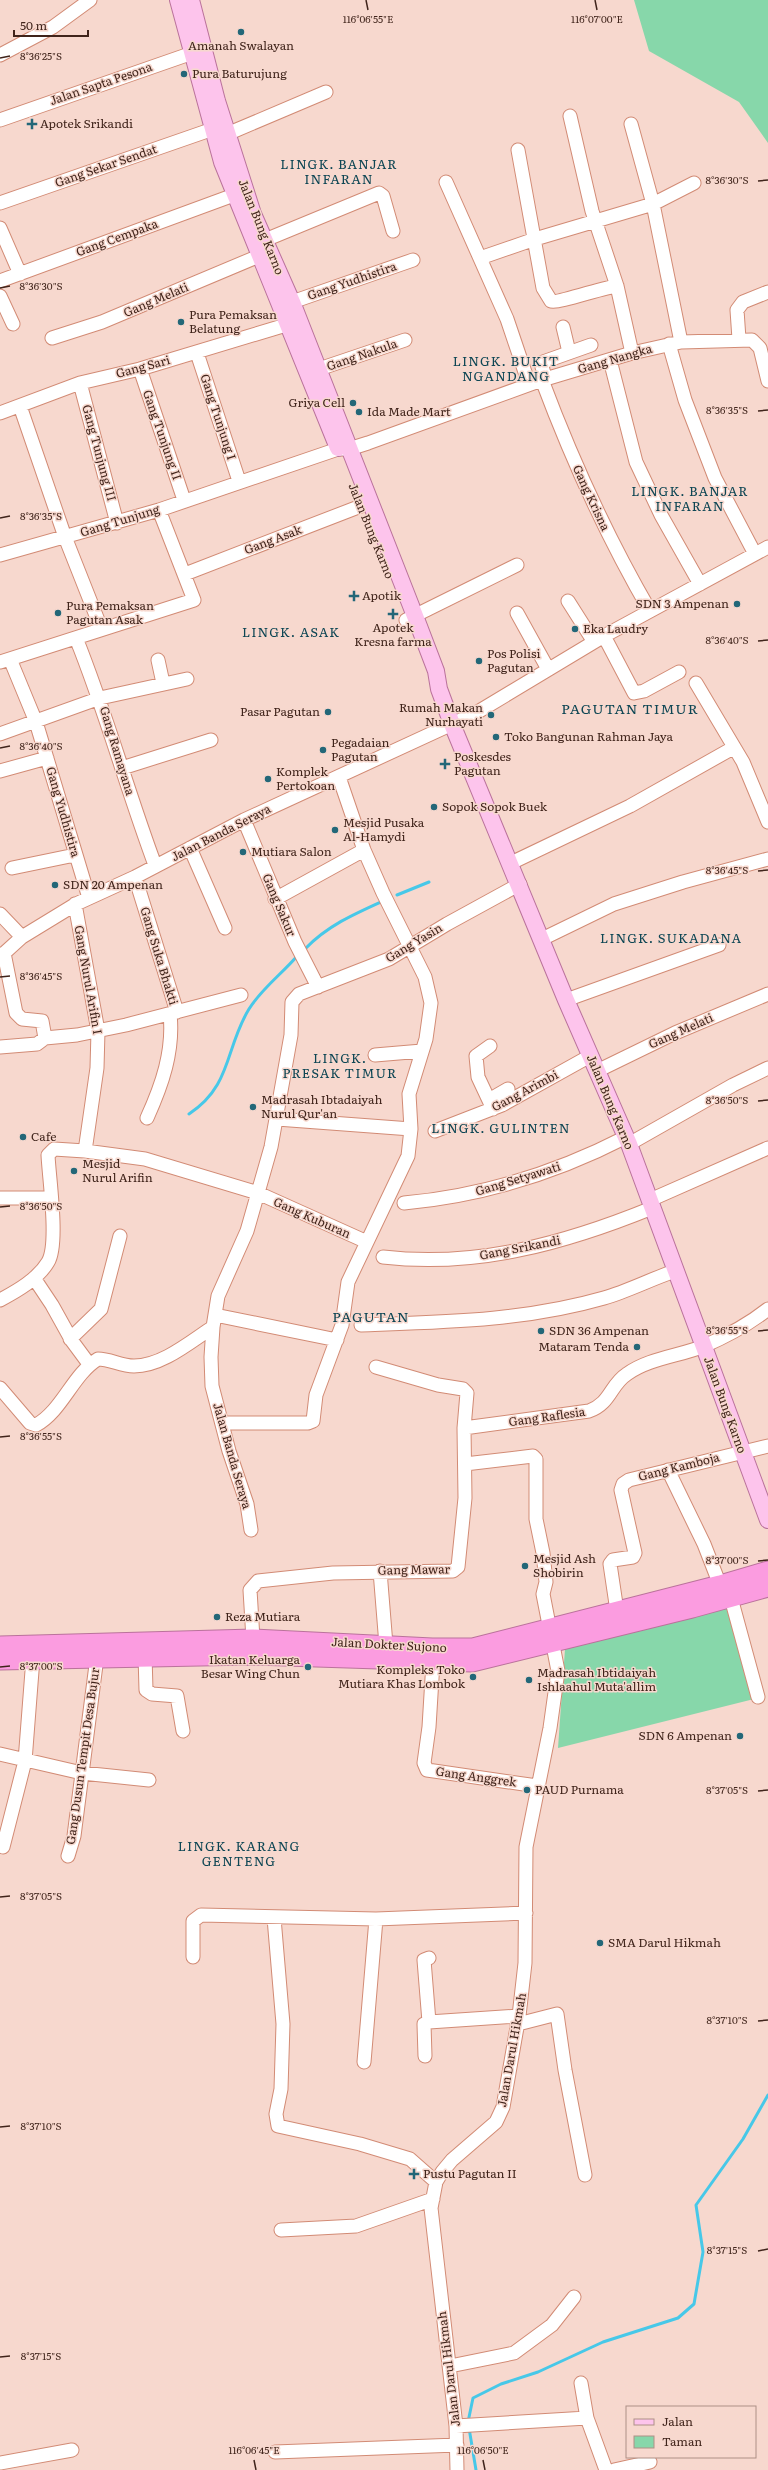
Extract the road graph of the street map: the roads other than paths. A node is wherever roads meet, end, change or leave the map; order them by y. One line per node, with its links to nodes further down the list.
1 (90, 0): 4 (street)
2 (189, 2): 3 (main road)
3 (197, 51): 7 (street, Jalan Sapta Pesona); 9 (main road)
4 (0, 55)
5 (326, 92): 9 (street, Gang Sekar Sendat)
6 (570, 116): 16 (street)
7 (0, 120)
8 (631, 124): 15 (street)
9 (220, 132): 13 (main road); 14 (street, Gang Sekar Sendat); 20 (main road, Jalan Bung Karno)
10 (518, 150): 19 (street)
11 (446, 182): 22 (street, Gang Krisna)
12 (694, 183): 15 (street)
13 (234, 195): 21 (main road); 24 (street, Gang Cempaka)
14 (0, 203)
15 (653, 204): 16 (street); 37 (street)
16 (595, 222): 19 (street); 26 (street)
17 (0, 228): 24 (street)
18 (393, 231): 20 (street)
19 (535, 239): 22 (street); 26 (street)
20 (265, 240): 27 (main road, Jalan Bung Karno)
21 (259, 256): 27 (main road); 34 (street, Gang Melati)
22 (480, 258): 45 (street, Gang Krisna)
23 (413, 260): 30 (street, Gang Yudhistira)
24 (20, 274): 25 (street, Gang Cempaka)
25 (0, 281)
26 (617, 286): 41 (street)
27 (278, 287): 30 (main road, Jalan Bung Karno); 32 (main road)
28 (768, 292): 35 (street)
29 (0, 296): 31 (street)
30 (292, 302): 44 (main road, Jalan Bung Karno)
31 (13, 324)
32 (286, 325): 40 (street, Gang Sari); 50 (main road)
33 (563, 327): 39 (street)
34 (52, 338)
35 (739, 339): 37 (street, Gang Nangka); 46 (street, Gang Nangka)
36 (405, 340): 44 (street, Gang Nakula)
37 (675, 343): 41 (street, Gang Nangka); 58 (street)
38 (591, 345): 39 (street)
39 (569, 352): 45 (street)
40 (197, 353): 43 (street, Gang Sari); 51 (street, Gang Tunjung I)
41 (632, 353): 42 (street, Gang Nangka)
42 (610, 360): 45 (street, Gang Nangka); 62 (street)
43 (140, 369): 47 (street, Gang Sari); 52 (street, Gang Tunjung II)
44 (318, 369): 50 (main road, Jalan Bung Karno)
45 (539, 381): 50 (street, Gang Nangka); 64 (street, Gang Krisna)
46 (768, 381)
47 (80, 383): 48 (street, Gang Sari); 55 (street, Gang Tunjung III)
48 (20, 406): 49 (street, Gang Sari); 56 (street)
49 (0, 413)
50 (344, 449): 51 (street, Gang Nangka); 53 (main road, Jalan Bung Karno); 66 (main road, Jalan Bung Karno)
51 (239, 481): 52 (street, Gang Tunjung)
52 (184, 500): 54 (street, Gang Tunjung)
53 (361, 506): 61 (street, Gang Asak); 66 (main road, Jalan Bung Karno)
54 (160, 510): 55 (street, Gang Tunjung); 61 (street)
55 (117, 523): 56 (street, Gang Tunjung)
56 (65, 537): 59 (street, Gang Tunjung); 67 (street)
57 (768, 547): 58 (street, Jalan Banda Seraya)
58 (755, 554): 62 (street, Jalan Banda Seraya)
59 (0, 555)
60 (517, 565): 66 (street)
61 (184, 574): 67 (street)
62 (700, 584): 64 (street, Jalan Banda Seraya)
63 (568, 601): 69 (street)
64 (650, 611): 69 (street, Jalan Banda Seraya)
65 (517, 613): 72 (street)
66 (411, 618): 79 (main road, Jalan Bung Karno)
67 (101, 628): 68 (street)
68 (76, 638): 70 (street); 77 (street, Gang Ramayana)
69 (599, 639): 72 (street, Jalan Banda Seraya); 73 (street)
70 (5, 660): 78 (street, Gang Yudhistira)
71 (158, 660): 75 (street)
72 (548, 669): 79 (street, Jalan Banda Seraya)
73 (679, 672)
74 (187, 680): 75 (street)
75 (163, 683): 77 (street)
76 (696, 683): 82 (street)
77 (100, 698): 78 (street); 84 (street, Gang Ramayana)
78 (36, 722): 80 (street); 83 (street, Gang Yudhistira)
79 (452, 724): 86 (street, Jalan Banda Seraya); 93 (main road, Jalan Bung Karno)
80 (0, 734)
81 (211, 740): 84 (street)
82 (733, 748): 88 (street); 93 (street)
83 (48, 758): 85 (street); 91 (street, Gang Yudhistira)
84 (122, 768): 94 (street, Gang Ramayana)
85 (0, 771)
86 (339, 777): 87 (street, Jalan Banda Seraya); 90 (street)
87 (244, 820): 89 (street, Jalan Banda Seraya); 99 (street, Gang Sakur)
88 (768, 822)
89 (190, 848): 94 (street, Jalan Banda Seraya); 102 (street)
90 (364, 850): 99 (street); 106 (street)
91 (75, 855): 95 (street); 98 (street, Gang Yudhistira)
92 (768, 859): 104 (street)
93 (511, 863): 97 (main road, Jalan Bung Karno)
94 (155, 866): 96 (street, Jalan Banda Seraya)
95 (12, 868)
96 (135, 877): 98 (street, Jalan Banda Seraya); 113 (street, Gang Suka Bhakti)
97 (520, 884): 104 (main road, Jalan Bung Karno); 106 (street, Gang Yasin)
98 (89, 898): 100 (street, Jalan Banda Seraya)
99 (275, 899): 108 (street, Gang Sakur)
100 (75, 904): 103 (street, Jalan Banda Seraya); 114 (street, Gang Nurul Arifin I)
101 (0, 914): 103 (street)
102 (225, 928)
103 (22, 937): 107 (street, Jalan Banda Seraya)
104 (542, 939): 112 (main road, Jalan Bung Karno)
105 (719, 945): 112 (street)
106 (410, 948): 108 (street, Gang Yasin); 118 (street)
107 (2, 955): 115 (street)
108 (318, 987): 109 (street, Gang Yasin)
109 (305, 992): 126 (street, Jalan Banda Seraya)
110 (768, 994): 122 (street, Gang Melati)
111 (241, 995): 113 (street)
112 (566, 1000): 120 (main road, Jalan Bung Karno)
113 (173, 1013): 114 (street); 125 (street, Gang Suka Bhakti)
114 (98, 1031): 115 (street); 131 (street, Gang Nurul Arifin I)
115 (45, 1038): 117 (street)
116 (490, 1046): 124 (street)
117 (0, 1047)
118 (422, 1051): 119 (street); 127 (street)
119 (375, 1055)
120 (590, 1056): 122 (main road, Jalan Bung Karno); 124 (street, Gang Arimbi)
121 (768, 1068): 129 (street)
122 (597, 1071): 129 (main road, Jalan Bung Karno)
123 (508, 1089): 124 (street)
124 (491, 1104): 128 (street, Gang Arimbi)
125 (147, 1118)
126 (277, 1119): 127 (street); 132 (street, Jalan Banda Seraya)
127 (411, 1129): 138 (street)
128 (435, 1131)
129 (627, 1140): 135 (street, Gang Setyawati); 136 (main road, Jalan Bung Karno)
130 (768, 1148): 136 (street, Gang Srikandi)
131 (85, 1151): 132 (street, Gang Kuburan); 134 (street, Gang Kuburan)
132 (258, 1194): 138 (street, Gang Kuburan); 144 (street, Jalan Banda Seraya)
133 (0, 1198): 134 (street)
134 (51, 1198): 141 (street)
135 (404, 1203)
136 (651, 1204): 139 (street, Gang Srikandi); 140 (main road, Jalan Bung Karno)
137 (120, 1236): 146 (street)
138 (367, 1242): 147 (street)
139 (383, 1256)
140 (675, 1271): 145 (street); 148 (main road, Jalan Bung Karno)
141 (34, 1278): 142 (street); 146 (street)
142 (0, 1300)
143 (768, 1310): 148 (street, Gang Raflesia)
144 (214, 1321): 147 (street); 149 (street); 152 (street, Jalan Banda Seraya)
145 (362, 1325)
146 (70, 1339): 149 (street)
147 (337, 1340): 152 (street)
148 (704, 1346): 153 (street, Gang Raflesia); 155 (main road, Jalan Bung Karno)
149 (89, 1364): 151 (street)
150 (376, 1367): 153 (street, Gang Mawar)
151 (0, 1388)
152 (222, 1423): 159 (street, Jalan Banda Seraya)
153 (464, 1428): 156 (street, Gang Mawar)
154 (768, 1446): 155 (street, Gang Kamboja)
155 (742, 1453): 157 (street, Gang Kamboja); 158 (main road, Jalan Bung Karno)
156 (465, 1464): 160 (street, Gang Mawar); 165 (street, Jalan Darul Hikmah)
157 (668, 1470): 163 (street); 164 (street, Gang Kamboja)
158 (768, 1520)
159 (251, 1530)
160 (380, 1571): 166 (street, Gang Mawar); 167 (street)
161 (768, 1571): 163 (highway, Jalan Dokter Sujono)
162 (768, 1586): 163 (highway)
163 (726, 1592): 164 (highway, Jalan Dokter Sujono); 165 (highway); 175 (street)
164 (617, 1611): 165 (highway, Jalan Dokter Sujono)
165 (551, 1636): 167 (highway, Jalan Dokter Sujono); 174 (highway); 181 (street, Jalan Darul Hikmah)
166 (253, 1639): 167 (highway, Jalan Dokter Sujono); 169 (highway, Jalan Dokter Sujono)
167 (386, 1645)
168 (0, 1646): 169 (highway, Jalan Dokter Sujono)
169 (164, 1648): 170 (highway); 174 (highway)
170 (145, 1655): 171 (highway); 176 (street)
171 (97, 1657): 172 (highway); 179 (street, Gang Dusun Tempit Desa Bujur)
172 (33, 1658): 173 (highway); 178 (street)
173 (0, 1660)
174 (433, 1662): 181 (street, Gang Anggrek)
175 (758, 1697)
176 (183, 1731)
177 (0, 1754): 178 (street)
178 (25, 1761): 179 (street); 182 (street)
179 (82, 1773): 180 (street); 183 (street, Gang Dusun Tempit Desa Bujur)
180 (149, 1780)
181 (537, 1786): 184 (street, Jalan Darul Hikmah)
182 (0, 1846)
183 (68, 1856)
184 (526, 1913): 186 (street); 189 (street, Jalan Darul Hikmah)
185 (274, 1918): 186 (street); 187 (street); 194 (street)
186 (376, 1919): 192 (street)
187 (193, 1957)
188 (429, 1958): 190 (street)
189 (518, 2020): 190 (street); 193 (street); 194 (street, Jalan Darul Hikmah)
190 (429, 2022): 191 (street)
191 (425, 2056)
192 (364, 2062)
193 (585, 2175)
194 (436, 2182): 195 (street, Jalan Darul Hikmah)
195 (433, 2199): 196 (street); 198 (street, Jalan Darul Hikmah)
196 (281, 2230)
197 (574, 2297): 198 (street)
198 (450, 2366): 201 (street, Jalan Darul Hikmah)
199 (581, 2383): 200 (street)
200 (588, 2418): 201 (street); 208 (street)
201 (465, 2425): 202 (street, Jalan Darul Hikmah)
202 (457, 2445): 204 (street); 207 (street, Jalan Darul Hikmah)
203 (72, 2450): 206 (street)
204 (275, 2452)
205 (650, 2462): 209 (street)
206 (0, 2463)
207 (457, 2470)
208 (606, 2470)
209 (614, 2470)

